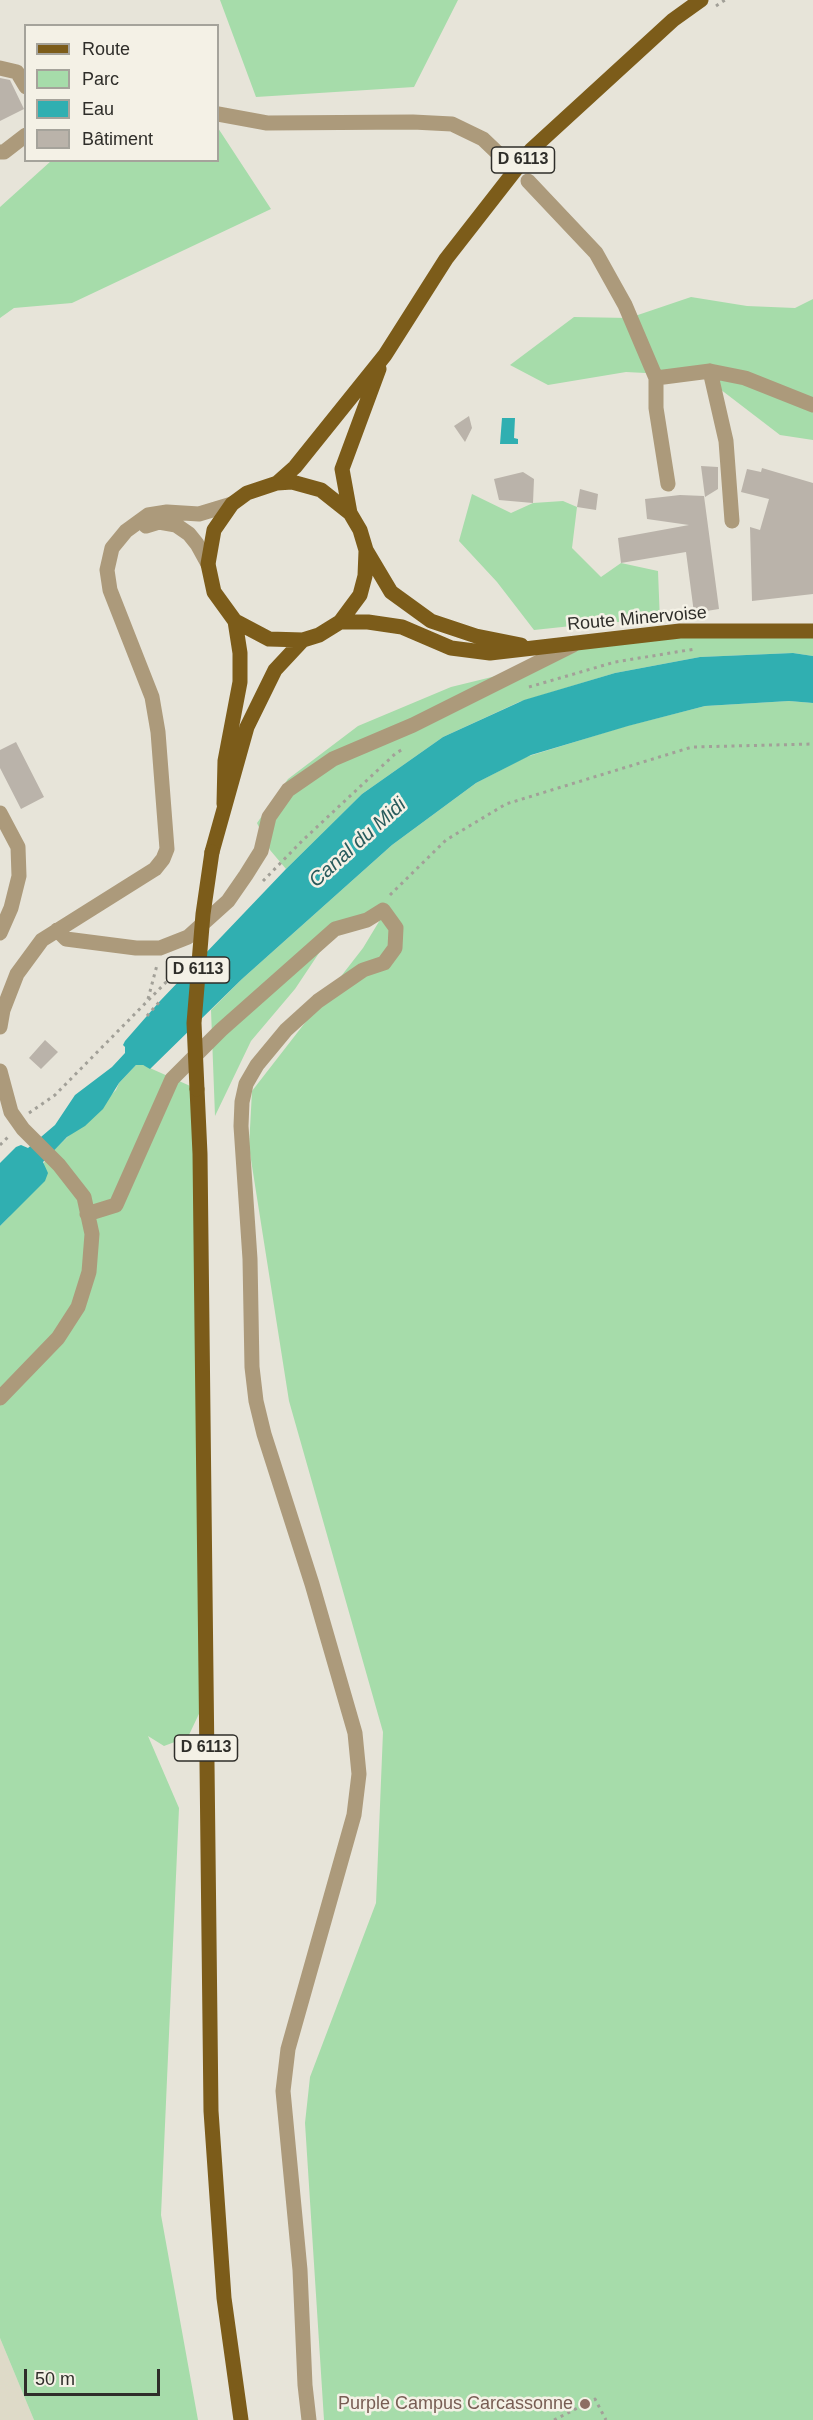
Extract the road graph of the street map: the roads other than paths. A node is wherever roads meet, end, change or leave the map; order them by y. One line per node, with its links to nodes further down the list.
1 (707, 4): 9 (main road, D 6113)
2 (0, 68): 3 (street)
3 (24, 83)
4 (219, 114): 7 (street)
5 (24, 137): 6 (street)
6 (0, 152)
7 (504, 159)
8 (528, 181): 11 (street)
9 (385, 355): 13 (main road, D 6113); 16 (main road, D 6113)
10 (710, 371): 11 (street); 12 (street); 17 (street)
11 (656, 378): 14 (street)
12 (813, 405)
13 (277, 483): 15 (main road); 16 (main road)
14 (668, 484)
15 (232, 504): 18 (street); 20 (main road)
16 (350, 513): 19 (main road)
17 (732, 521)
18 (126, 531): 20 (street); 29 (street)
19 (366, 550): 22 (main road); 26 (main road)
20 (208, 564): 21 (main road)
21 (235, 621): 24 (main road); 27 (main road, D 6113)
22 (340, 622): 24 (main road); 26 (main road, Route Minervoise)
23 (813, 631): 25 (main road, Route Minervoise)
24 (303, 640): 27 (main road, D 6113)
25 (575, 643): 26 (main road, Route Minervoise); 29 (street)
26 (536, 648)
27 (224, 804): 36 (main road, D 6113, bridge)
28 (0, 813): 30 (street)
29 (57, 930): 31 (street)
30 (0, 933)
31 (0, 1027)
32 (0, 1071): 33 (street)
33 (14, 1119): 34 (street)
34 (87, 1214): 35 (street); 37 (street)
35 (0, 1398)
36 (238, 2416)
37 (309, 2420)

